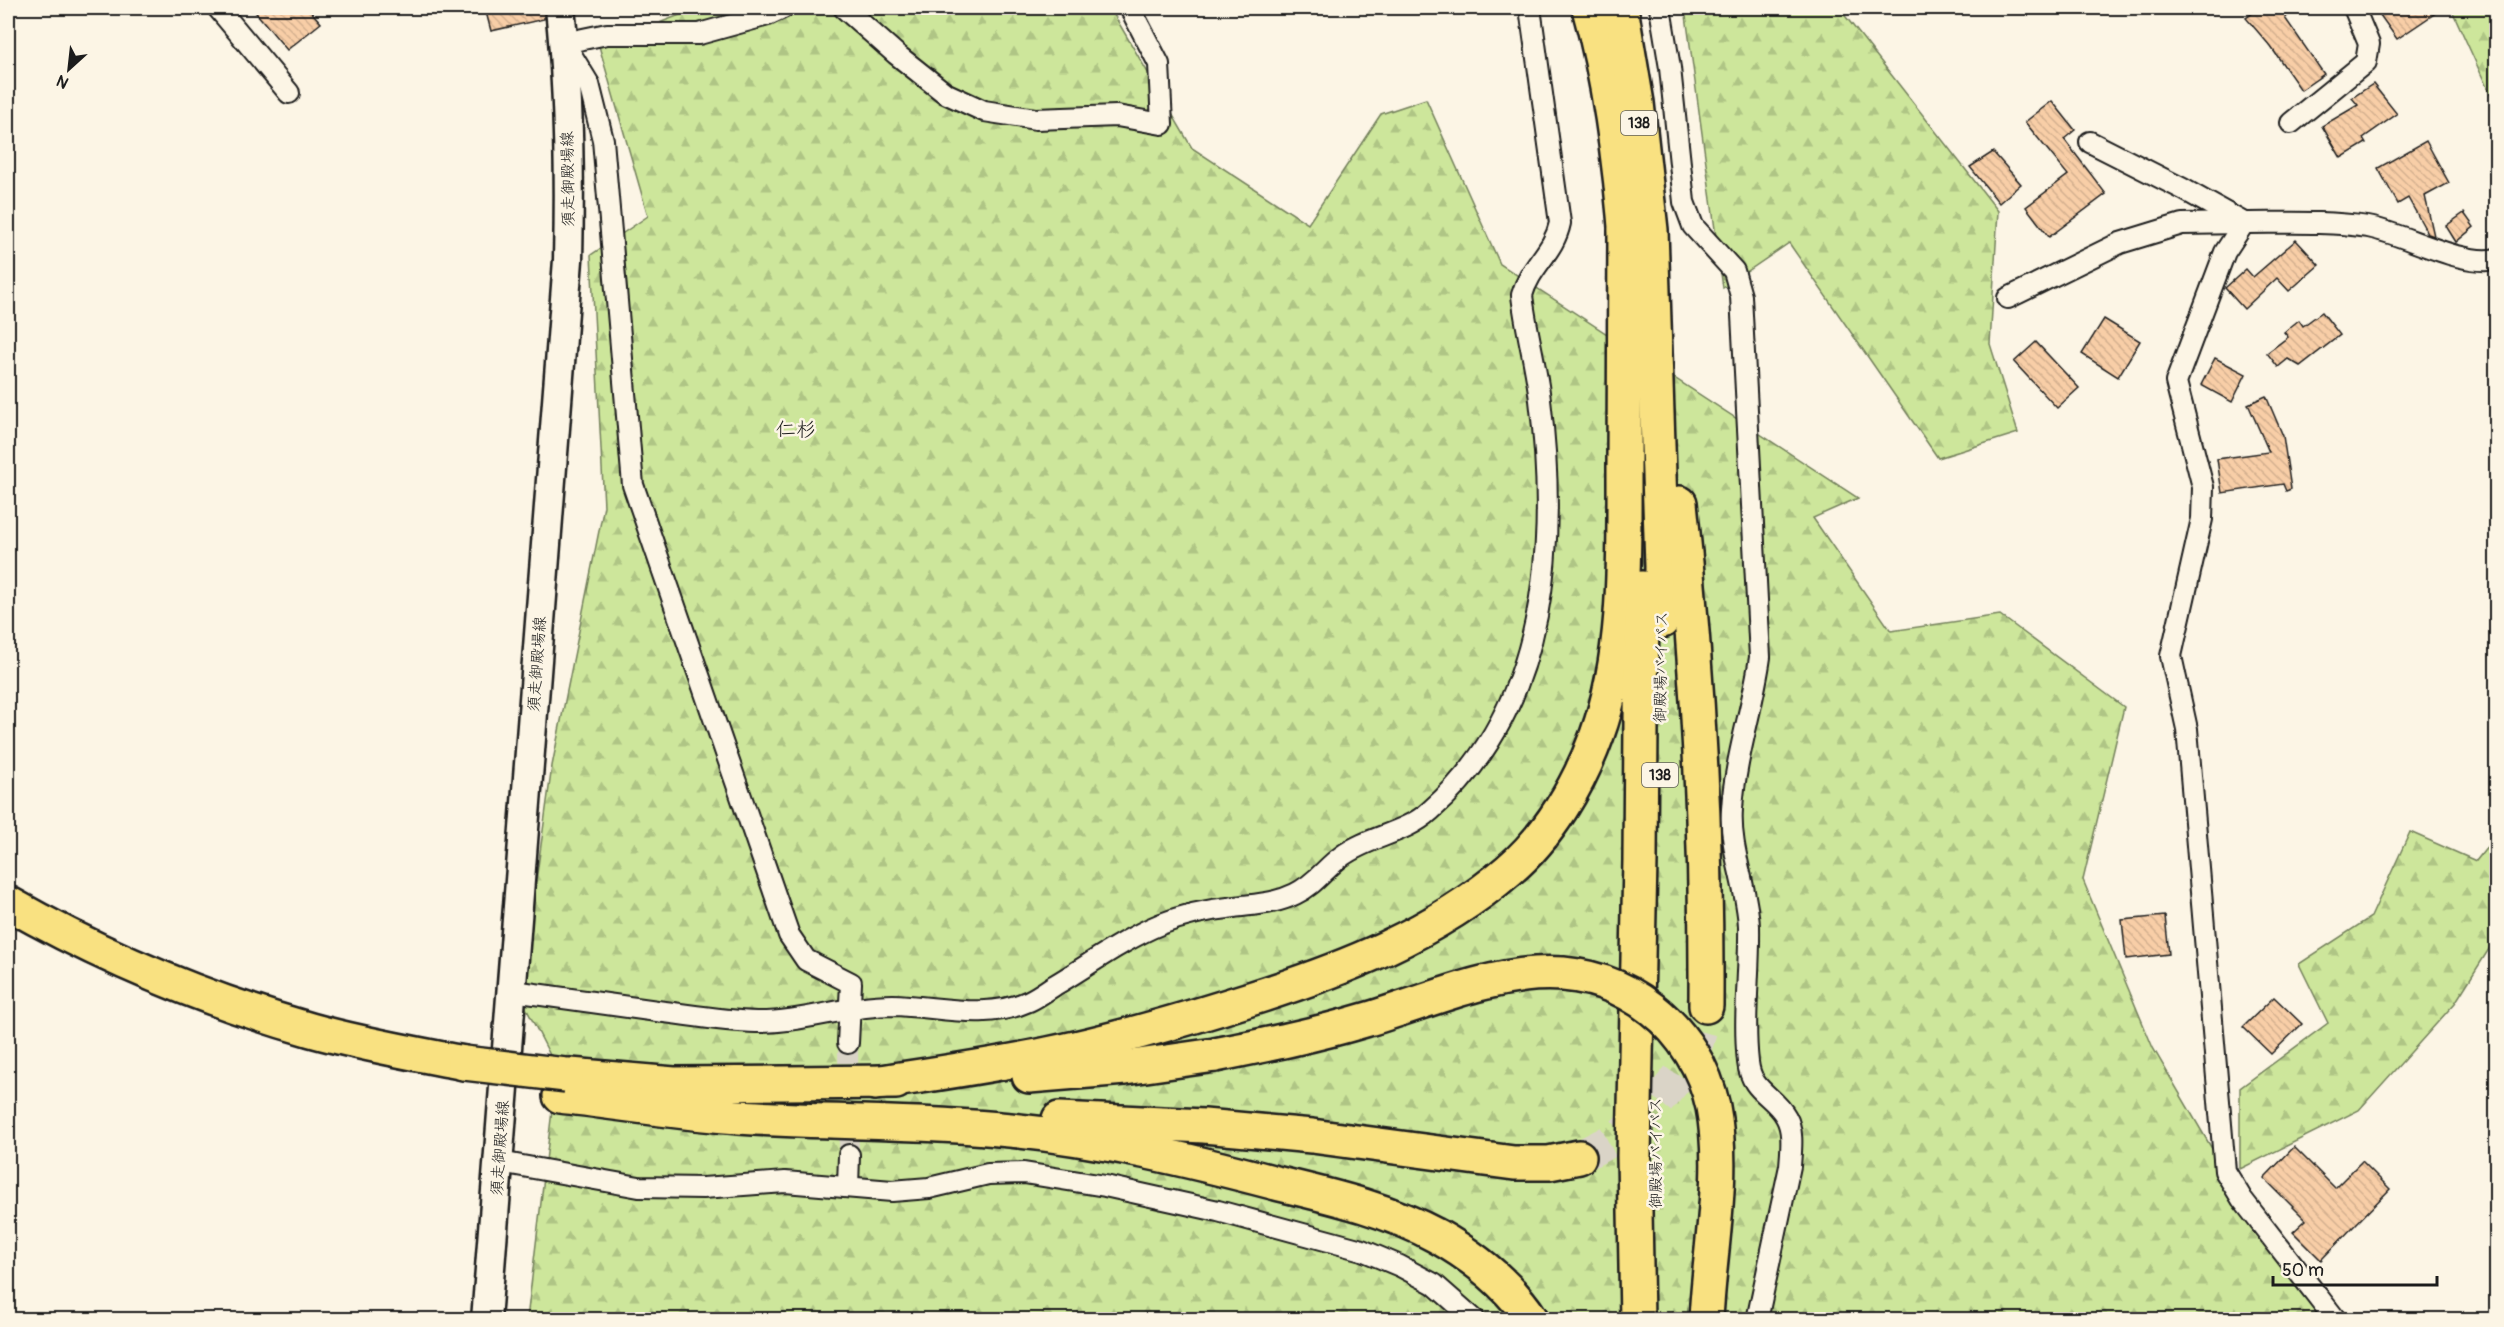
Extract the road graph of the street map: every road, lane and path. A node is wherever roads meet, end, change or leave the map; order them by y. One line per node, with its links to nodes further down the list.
1 (218, 8): 12 (street)
2 (560, 8): 11 (main road, 須走御殿場線)
3 (783, 8): 11 (street)
4 (843, 8): 5 (street)
5 (1130, 8)
6 (1530, 8): 23 (street)
7 (1589, 8): 16 (highway, 御殿場バイパス / 138)
8 (1660, 8): 39 (street)
9 (2354, 8): 13 (street)
10 (1622, 12): 16 (highway, 御殿場バイパス / 138)
11 (564, 43): 21 (main road, 須走御殿場線); 23 (street)
12 (289, 93)
13 (2291, 123)
14 (2090, 142): 15 (street)
15 (2244, 223): 17 (street); 18 (street); 40 (street)
16 (1638, 230): 22 (highway); 26 (highway); 36 (highway, 御殿場バイパス / 138); 37 (highway, 御殿場バイパス / 138)
17 (2496, 259)
18 (2008, 298)
19 (8, 903): 25 (highway)
20 (8, 926): 25 (highway)
21 (513, 991): 23 (street); 31 (main road, 須走御殿場線)
22 (1706, 1006)
23 (849, 1009): 24 (street)
24 (848, 1043)
25 (462, 1073): 27 (highway)
26 (874, 1083): 27 (highway); 38 (highway, bridge)
27 (563, 1085): 28 (highway)
28 (670, 1108): 30 (highway); 35 (highway)
29 (849, 1155): 32 (street)
30 (1579, 1157)
31 (500, 1162): 32 (street); 33 (main road, 須走御殿場線)
32 (848, 1187): 34 (street)
33 (486, 1320)
34 (1475, 1320)
35 (1532, 1320)
36 (1637, 1320)
37 (1659, 1320)
38 (1706, 1320)
39 (1757, 1320)
40 (2336, 1320)

